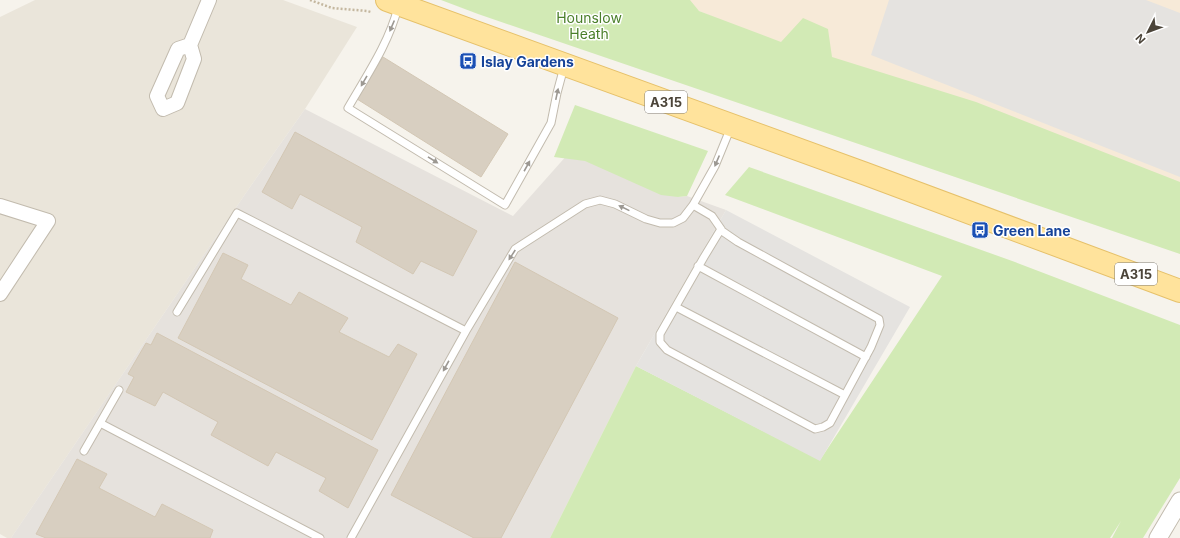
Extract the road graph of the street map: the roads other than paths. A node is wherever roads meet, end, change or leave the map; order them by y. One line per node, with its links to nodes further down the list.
1 (209, 0): 3 (street)
2 (393, 2): 4 (main road, A315); 4 (lane, one-way to 4)
3 (190, 45)
4 (564, 65): 5 (main road, A315)
5 (732, 125): 6 (lane, one-way to 6); 10 (main road, A315)
6 (694, 205): 8 (lane); 14 (lane, one-way to 14)
7 (0, 206): 11 (street)
8 (721, 229): 9 (lane); 15 (lane)
9 (698, 266): 12 (lane); 15 (lane)
10 (1180, 291)
11 (0, 294)
12 (676, 306): 17 (lane); 17 (lane)
13 (177, 312): 14 (lane)
14 (466, 331): 22 (lane, one-way to 22)
15 (866, 357): 17 (lane)
16 (119, 390): 18 (lane)
17 (845, 395)
18 (100, 423): 19 (lane); 21 (lane)
19 (84, 451)
20 (1180, 501): 23 (street)
21 (320, 538)
22 (351, 538)
23 (1158, 538)

